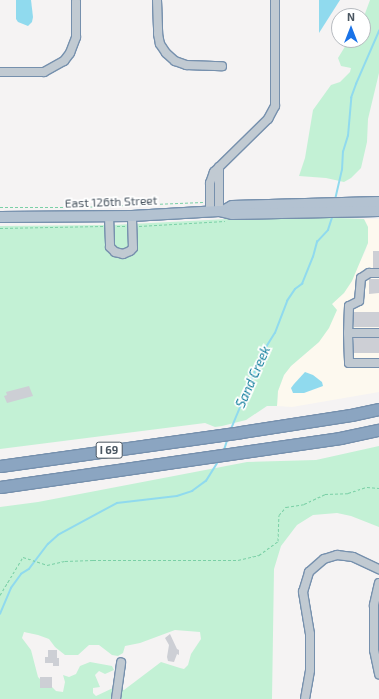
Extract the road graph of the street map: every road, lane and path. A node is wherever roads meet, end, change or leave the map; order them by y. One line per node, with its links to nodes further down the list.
1 (157, 0): 4 (street)
2 (275, 0): 6 (street)
3 (76, 1): 5 (street)
4 (222, 66)
5 (0, 72)
6 (219, 166): 10 (street); 10 (street)
7 (379, 202): 9 (main road, East 126th Street)
8 (0, 207): 10 (path)
9 (352, 207): 10 (main road, East 126th Street); 11 (main road, East 126th Street)
10 (215, 208): 15 (main road, East 126th Street)
11 (379, 211)
12 (0, 218): 14 (main road, East 126th Street)
13 (231, 220): 15 (path)
14 (110, 221): 15 (main road, East 126th Street); 15 (path); 15 (street); 16 (path)
15 (132, 221)
16 (0, 228)
17 (379, 273): 18 (street)
18 (348, 333): 19 (street); 20 (street)
19 (379, 333)
20 (379, 363)
21 (379, 409): 23 (highway, I 69)
22 (379, 430): 24 (highway, I 69)
23 (0, 466)
24 (0, 487)
25 (379, 488): 28 (path)
26 (379, 569): 32 (street)
27 (379, 583): 30 (street)
28 (0, 595)
29 (121, 662): 31 (street)
30 (379, 674)
31 (116, 699)
32 (305, 699)

